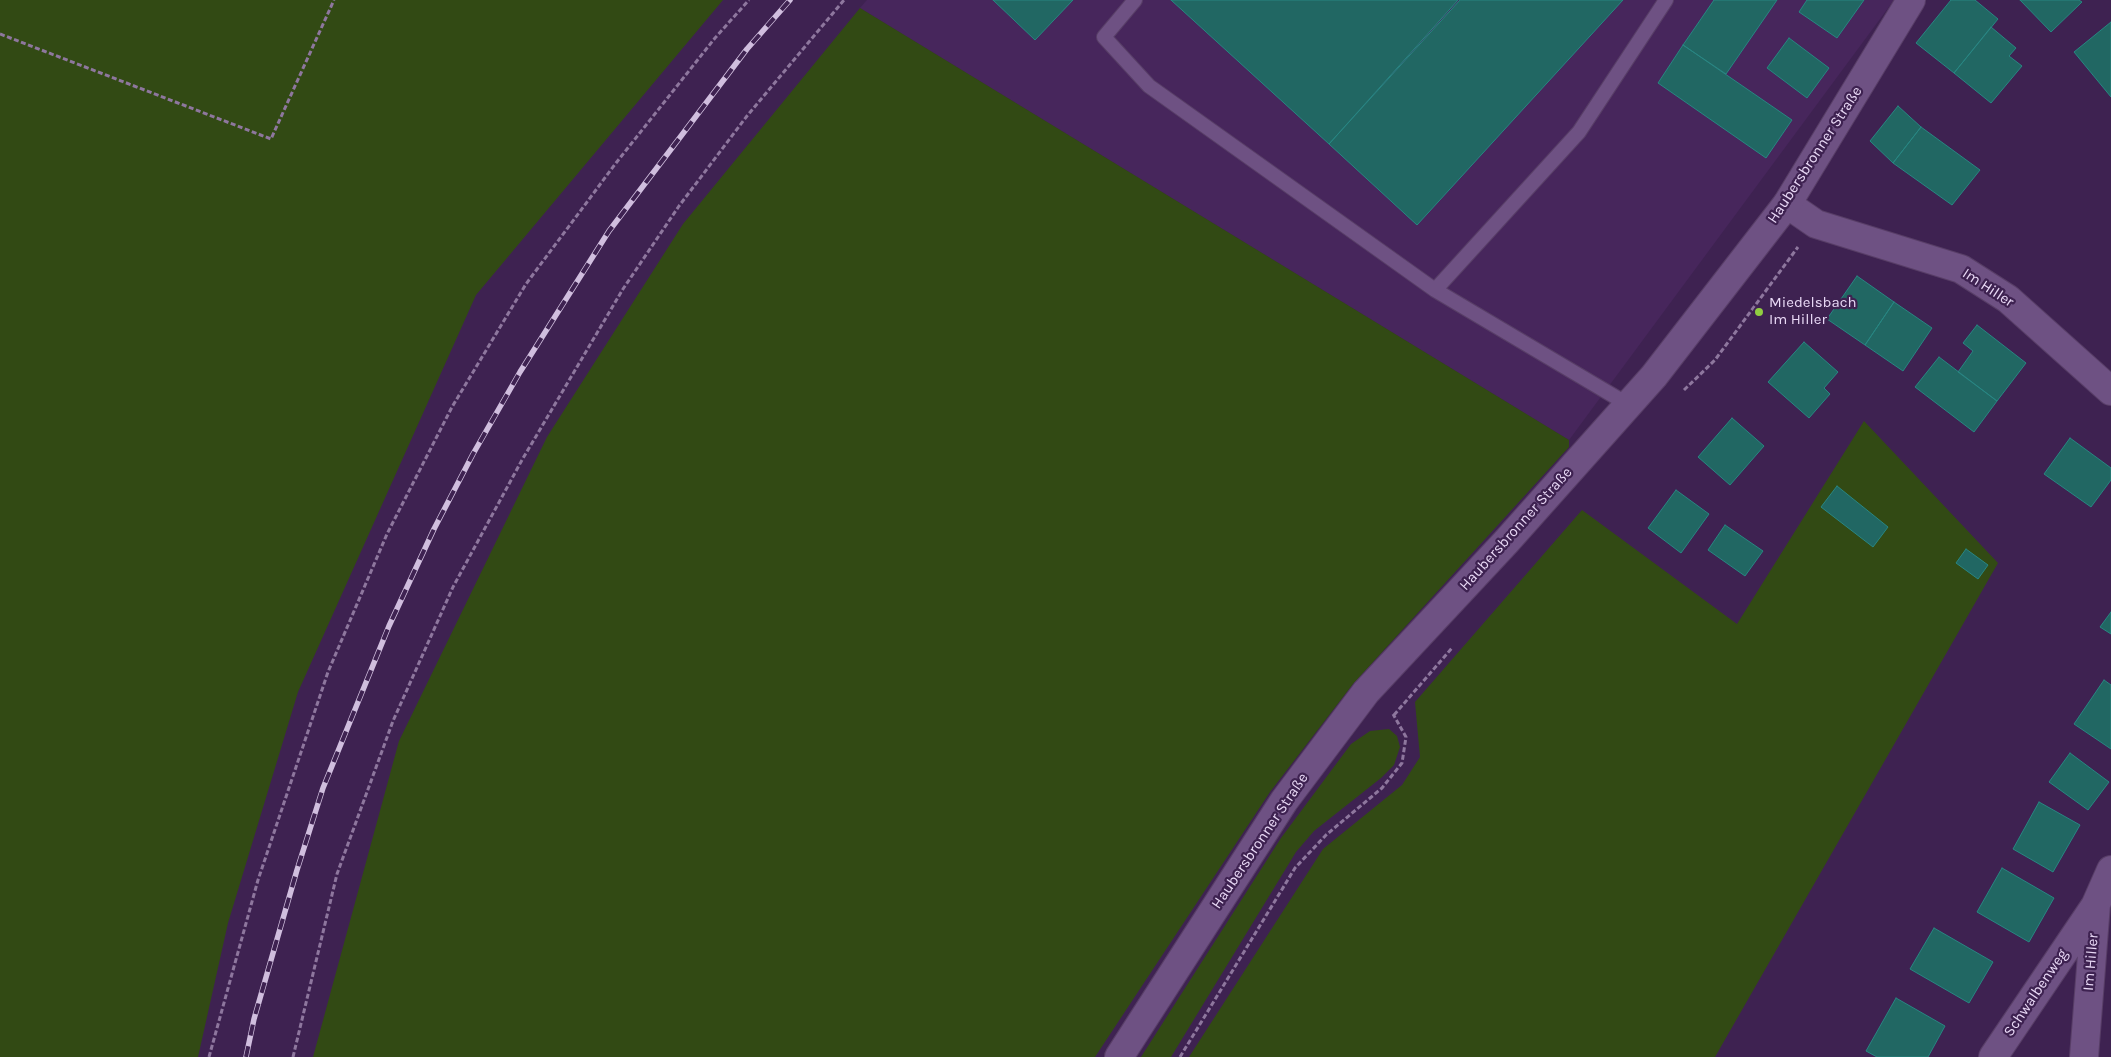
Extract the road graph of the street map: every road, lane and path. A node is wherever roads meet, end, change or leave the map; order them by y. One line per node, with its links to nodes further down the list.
1 (334, 0): 7 (path)
2 (749, 0): 15 (path)
3 (844, 0): 16 (path)
4 (1134, 0): 9 (lane)
5 (1666, 0): 9 (lane)
6 (1912, 0): 8 (main road, Haubersbronner Straße)
7 (0, 34)
8 (1787, 204): 10 (main road, Im Hiller); 11 (main road, Haubersbronner Straße)
9 (1435, 290): 11 (lane)
10 (2111, 391)
11 (1629, 405): 17 (main road, Haubersbronner Straße)
12 (1394, 715): 18 (path)
13 (2111, 870): 14 (main road, Im Hiller)
14 (2096, 904): 19 (main road, Schwalbenweg); 20 (main road, Im Hiller)
15 (209, 1057)
16 (293, 1057)
17 (1119, 1057)
18 (1180, 1057)
19 (1994, 1057)
20 (2084, 1057)

